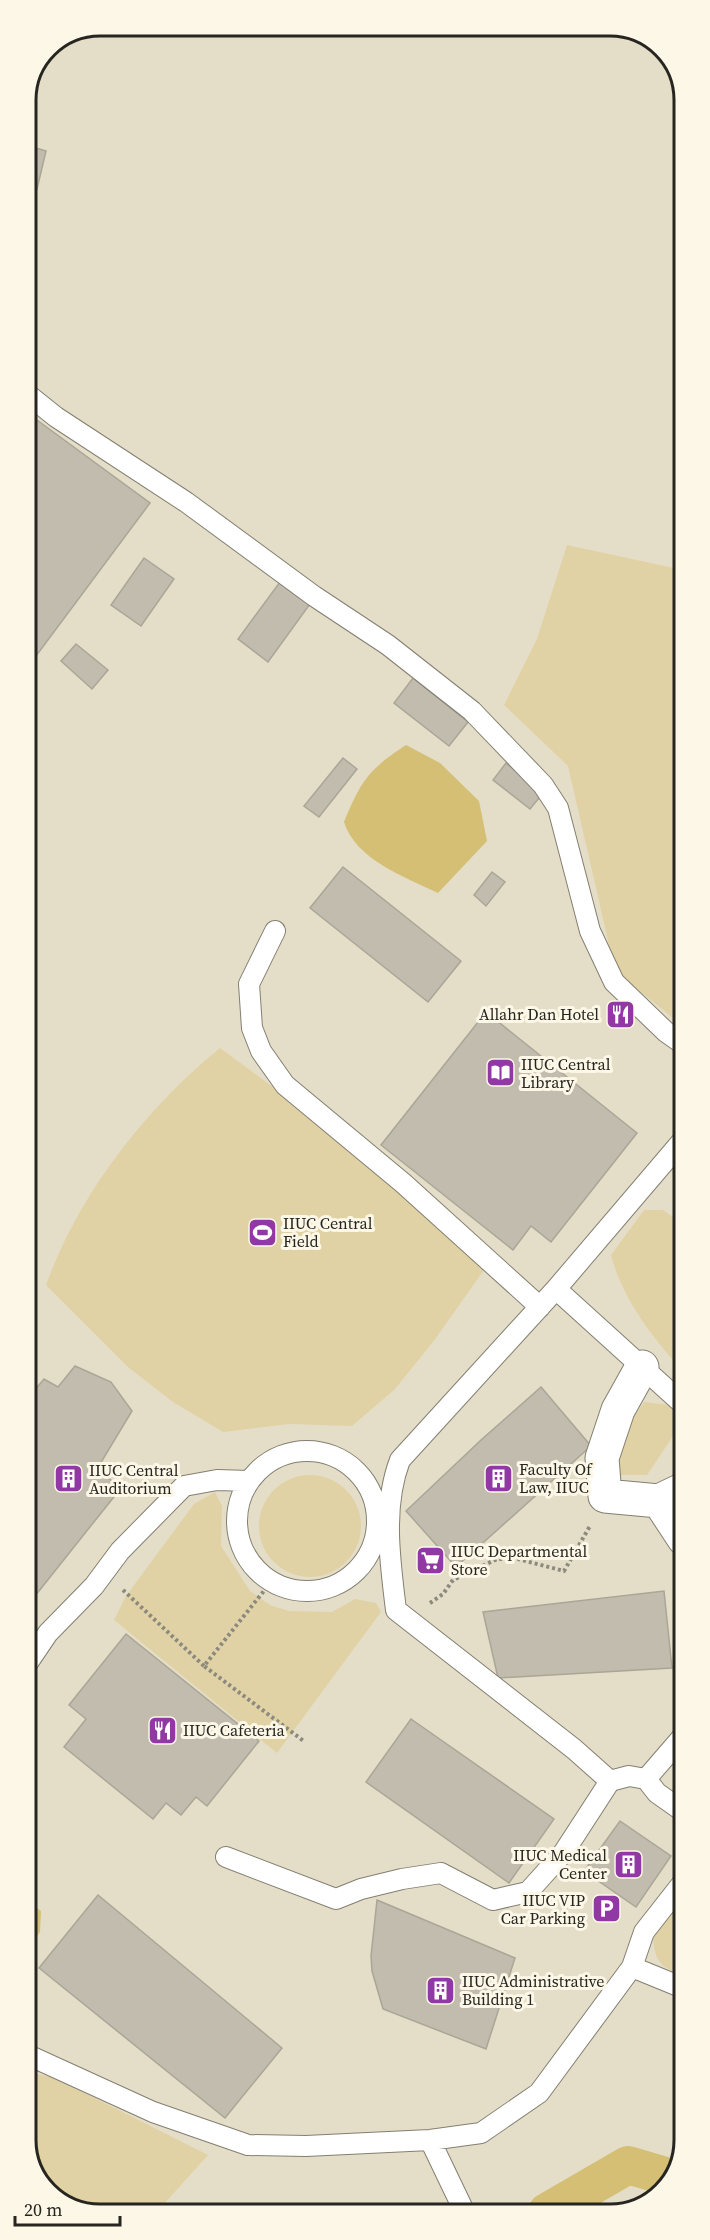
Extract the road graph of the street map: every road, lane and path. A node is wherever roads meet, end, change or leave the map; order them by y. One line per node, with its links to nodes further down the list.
1 (36, 401): 3 (lane)
2 (275, 931): 6 (lane)
3 (674, 1038)
4 (674, 1151): 5 (lane)
5 (556, 1289): 6 (lane); 7 (lane)
6 (540, 1307): 10 (lane)
7 (642, 1367): 8 (lane); 13 (street)
8 (674, 1396)
9 (249, 1481): 11 (lane); 14 (lane); 15 (lane)
10 (392, 1484): 11 (lane); 16 (lane)
11 (369, 1488): 15 (lane)
12 (671, 1495): 13 (street)
13 (605, 1496): 16 (path)
14 (104, 1572): 17 (lane); 18 (path)
15 (271, 1582): 18 (path)
16 (406, 1618): 22 (lane)
17 (36, 1651)
18 (204, 1666): 19 (path)
19 (305, 1742)
20 (674, 1747): 21 (lane)
21 (646, 1779): 22 (lane); 23 (lane)
22 (610, 1781): 24 (lane)
23 (674, 1805)
24 (226, 1857)
25 (674, 1894): 26 (lane)
26 (632, 1967): 27 (lane); 29 (lane)
27 (674, 1984)
28 (36, 2059): 29 (lane)
29 (430, 2140): 30 (lane)
30 (461, 2204)

